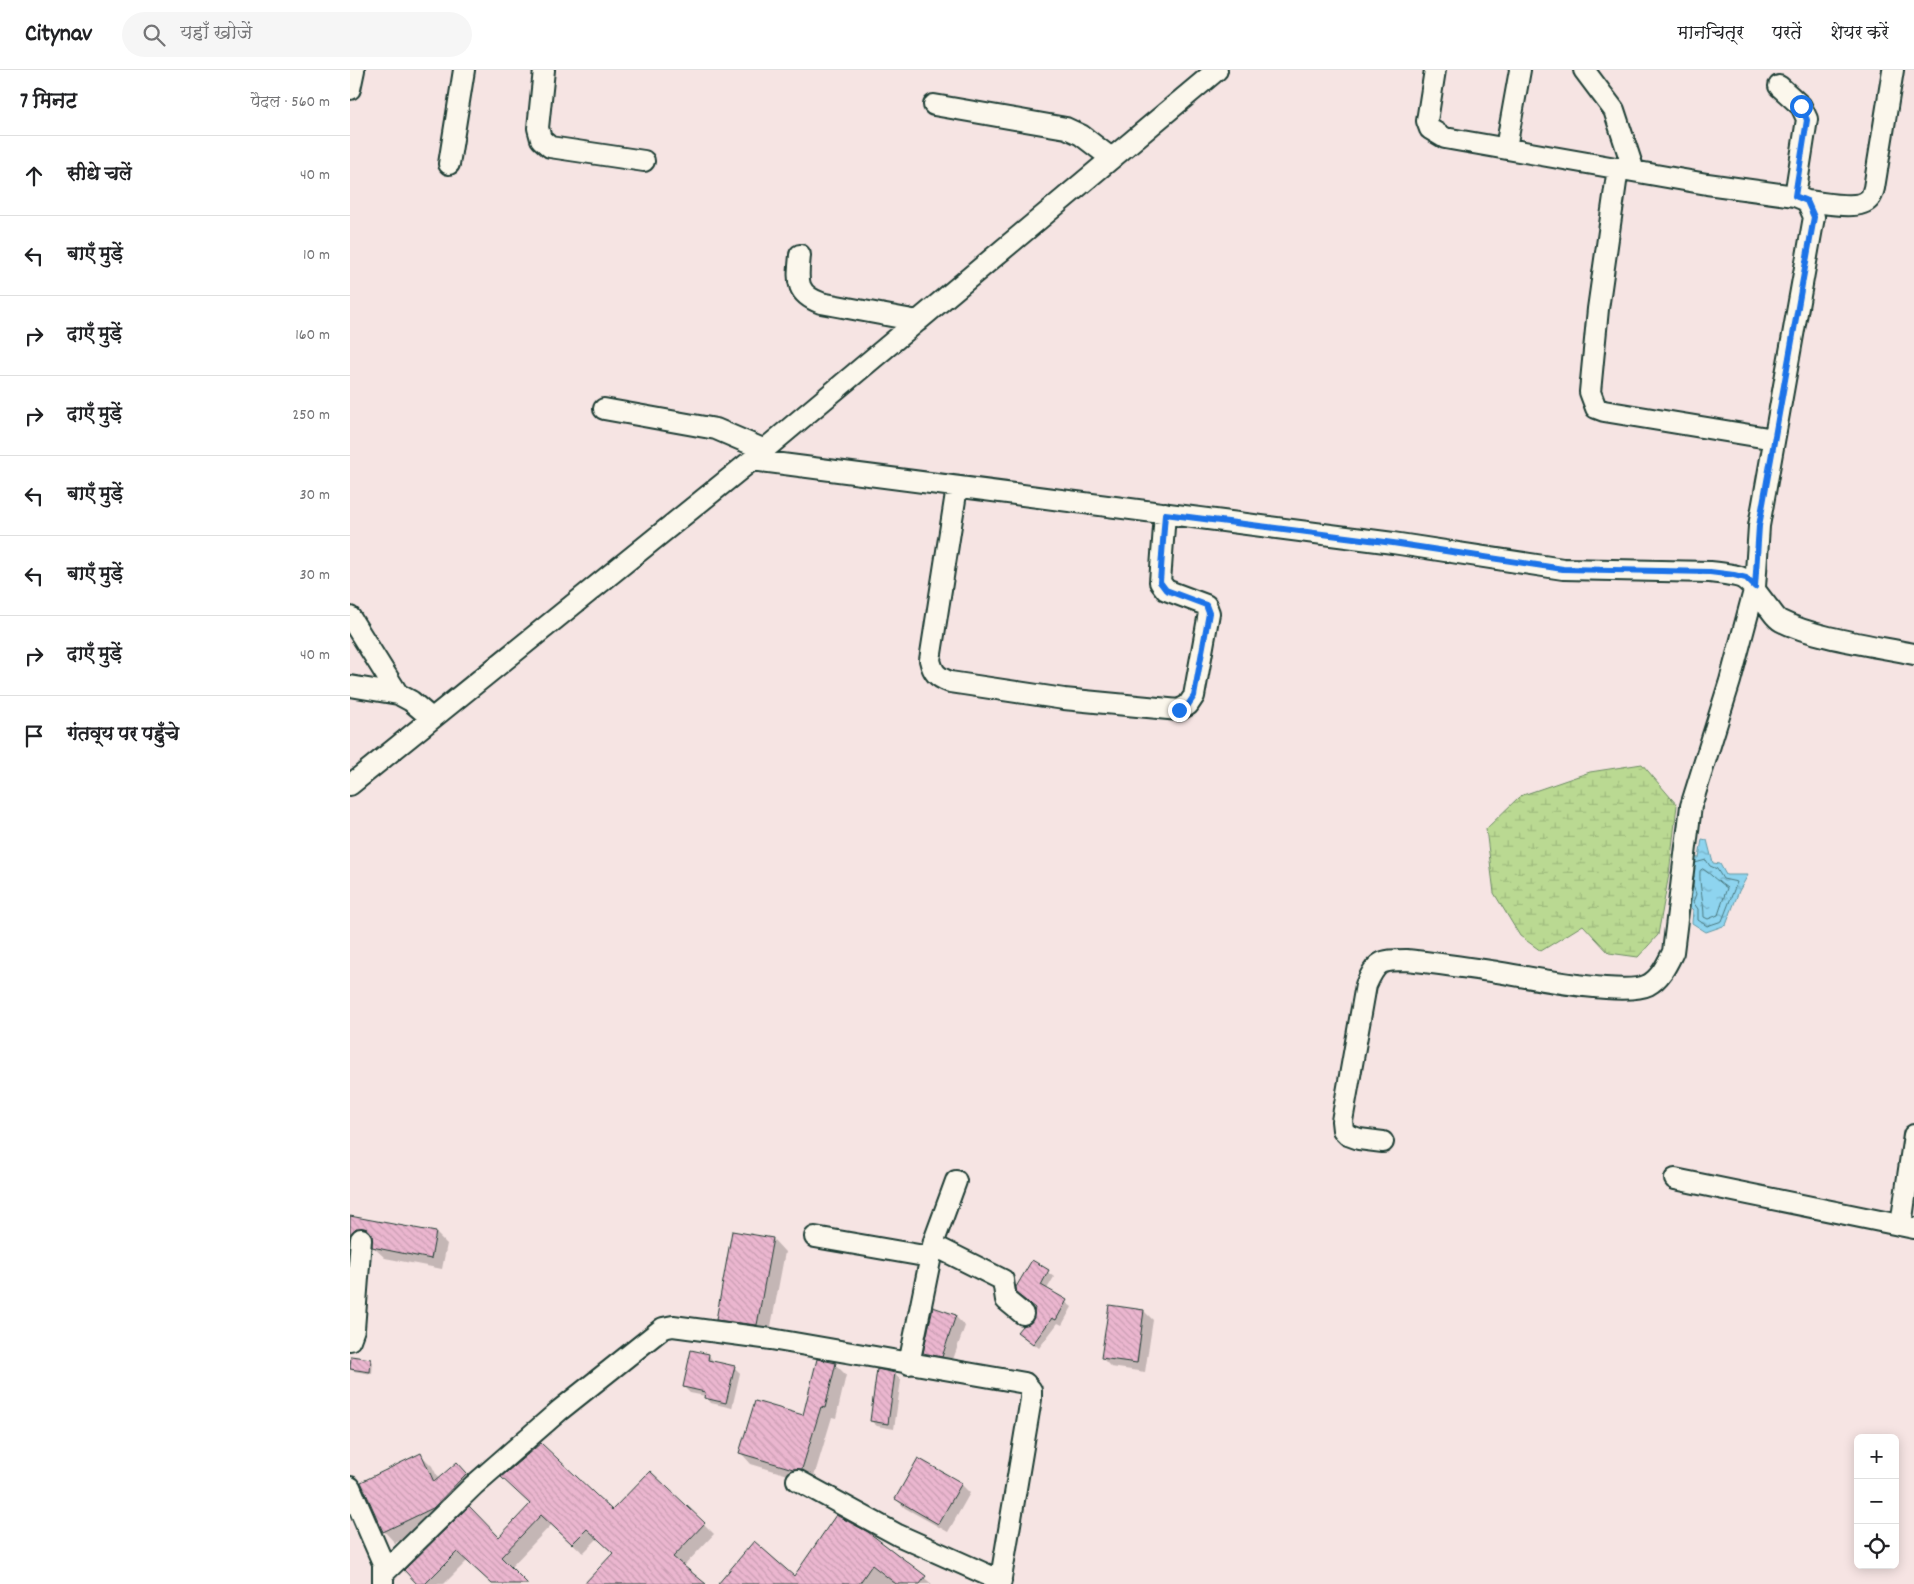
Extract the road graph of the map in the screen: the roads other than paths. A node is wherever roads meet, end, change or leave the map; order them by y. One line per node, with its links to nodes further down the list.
1 (354, 70): 10 (street)
2 (464, 70): 15 (street)
3 (544, 70): 14 (street)
4 (1217, 70): 13 (street)
5 (1434, 70): 12 (street)
6 (1520, 70): 12 (street)
7 (1584, 70): 16 (street)
8 (1893, 70): 17 (street)
9 (1779, 86): 17 (street)
10 (350, 89)
11 (934, 105): 13 (street)
12 (1506, 148): 16 (street)
13 (1111, 158): 19 (street)
14 (644, 161)
15 (449, 164)
16 (1626, 170): 17 (street); 21 (street)
17 (1801, 199): 21 (street)
18 (800, 255): 19 (street)
19 (918, 321): 22 (street)
20 (604, 409): 22 (street)
21 (1774, 439): 25 (street)
22 (758, 455): 23 (street); 30 (street)
23 (957, 487): 24 (street); 24 (street)
24 (1165, 514): 25 (street)
25 (1755, 587): 27 (street); 33 (street)
26 (350, 618): 29 (street)
27 (1914, 654)
28 (350, 686): 29 (street)
29 (398, 694): 30 (street)
30 (431, 718): 31 (street)
31 (350, 785)
32 (1914, 1135): 36 (street)
33 (1383, 1142)
34 (1675, 1179): 36 (street)
35 (956, 1181): 39 (street)
36 (1907, 1226)
37 (815, 1237): 39 (street)
38 (362, 1239): 41 (street)
39 (932, 1251): 40 (street); 42 (street)
40 (1023, 1314)
41 (350, 1340)
42 (909, 1364): 45 (street); 46 (street)
43 (797, 1480): 46 (street)
44 (350, 1487): 45 (street)
45 (384, 1578)
46 (1000, 1583)

